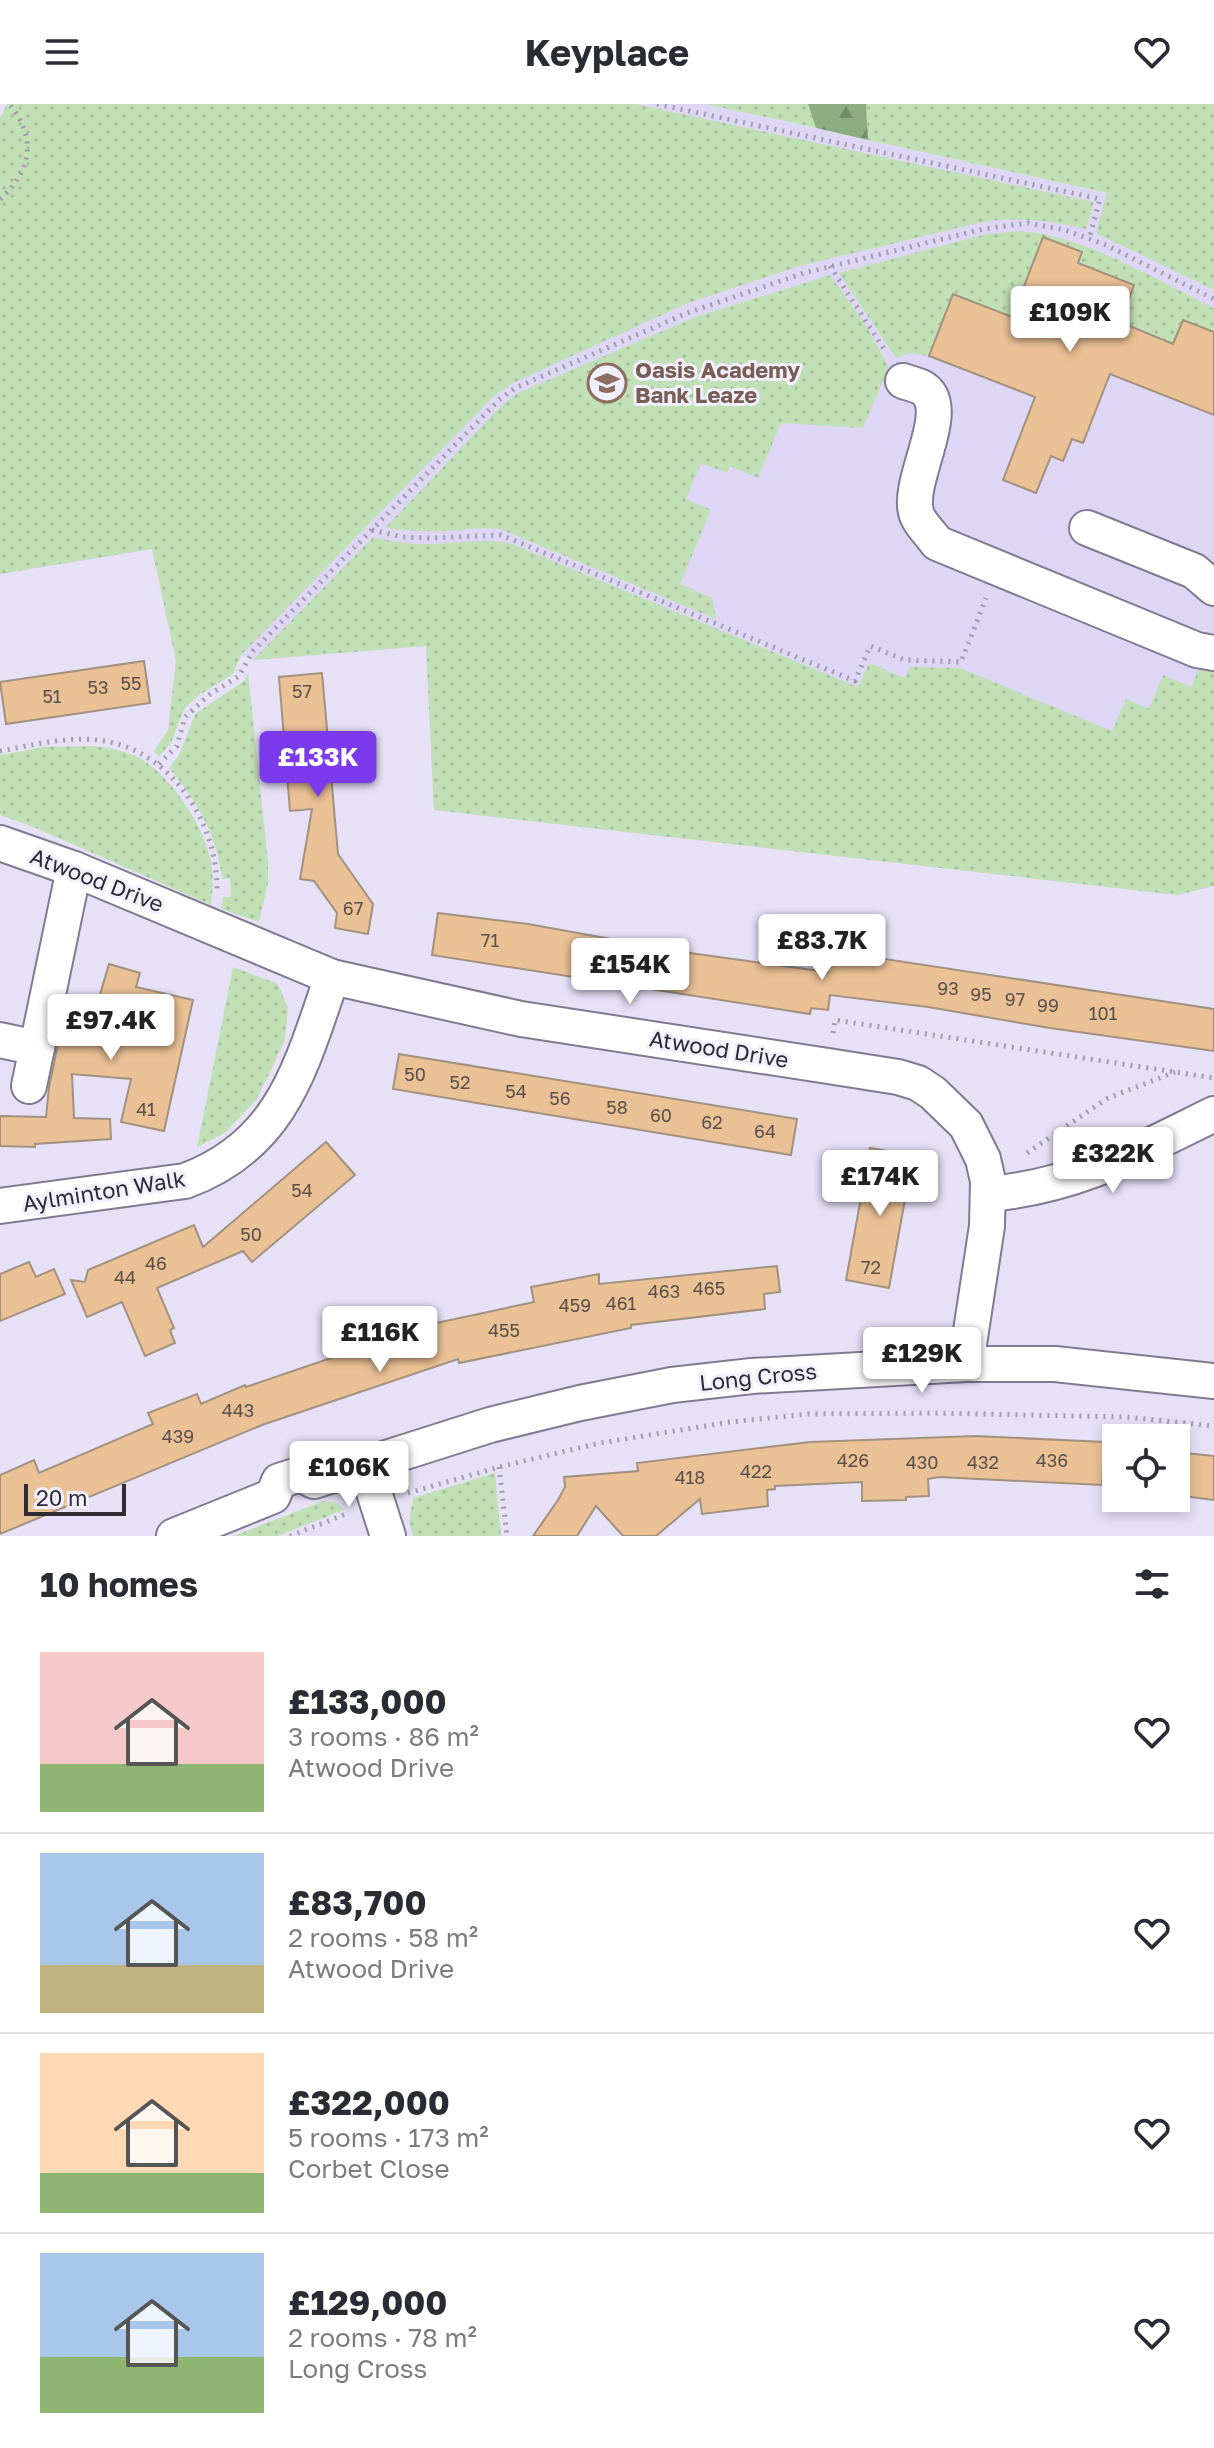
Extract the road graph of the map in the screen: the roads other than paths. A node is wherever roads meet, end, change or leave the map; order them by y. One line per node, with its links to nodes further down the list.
1 (903, 381): 4 (street)
2 (1087, 528): 3 (street)
3 (1214, 588)
4 (1214, 653)
5 (0, 843): 6 (street, Atwood Drive)
6 (74, 869): 7 (street, Atwood Drive); 9 (street)
7 (332, 977): 12 (street, Atwood Drive); 13 (street, Aylminton Walk)
8 (0, 1040): 9 (street)
9 (37, 1048): 10 (street)
10 (29, 1086)
11 (1214, 1114): 12 (street)
12 (989, 1188): 14 (street, Atwood Drive)
13 (0, 1206)
14 (966, 1364): 15 (street, Long Cross); 16 (street, Long Cross)
15 (1214, 1381)
16 (365, 1464): 17 (street, Long Cross); 18 (street)
17 (174, 1536)
18 (388, 1536)

